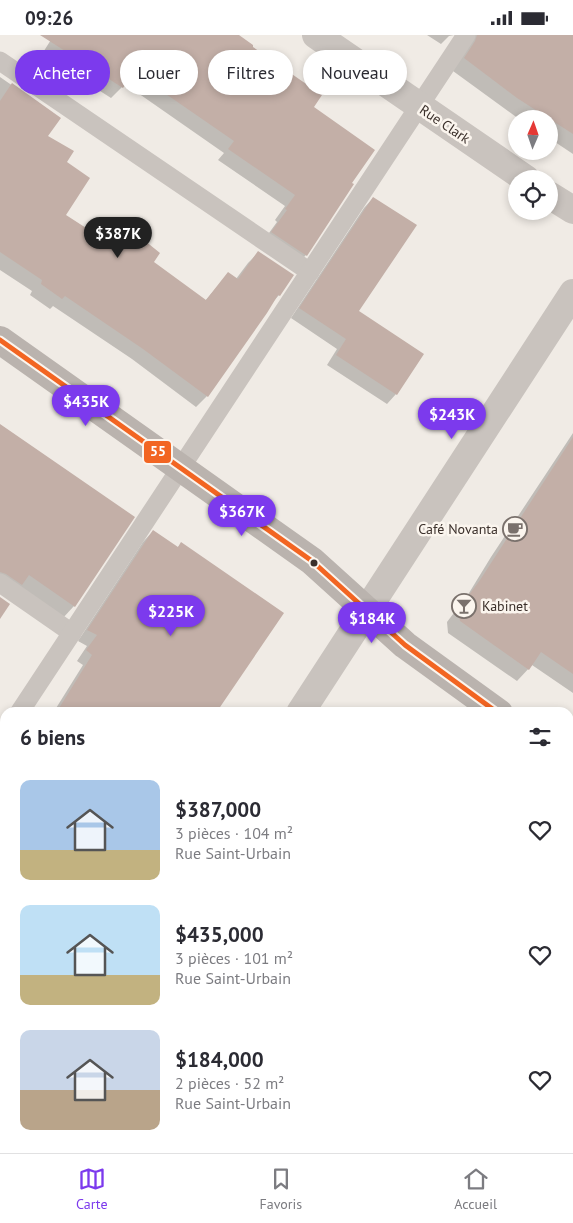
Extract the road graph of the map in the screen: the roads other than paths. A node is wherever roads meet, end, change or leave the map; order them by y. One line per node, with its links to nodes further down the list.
1 (316, 35): 4 (street, Rue Clark)
2 (466, 35): 4 (lane)
3 (0, 61): 8 (lane)
4 (418, 106): 5 (street, Rue Clark); 8 (lane)
5 (513, 170)
6 (558, 201): 7 (street)
7 (573, 210)
8 (310, 272): 11 (lane)
9 (573, 293): 13 (street)
10 (0, 339): 11 (main road)
11 (180, 467): 13 (main road); 14 (lane)
12 (0, 583): 14 (lane)
13 (367, 611): 16 (street); 17 (main road)
14 (72, 633): 15 (lane)
15 (23, 707)
16 (304, 707)
17 (491, 707)

